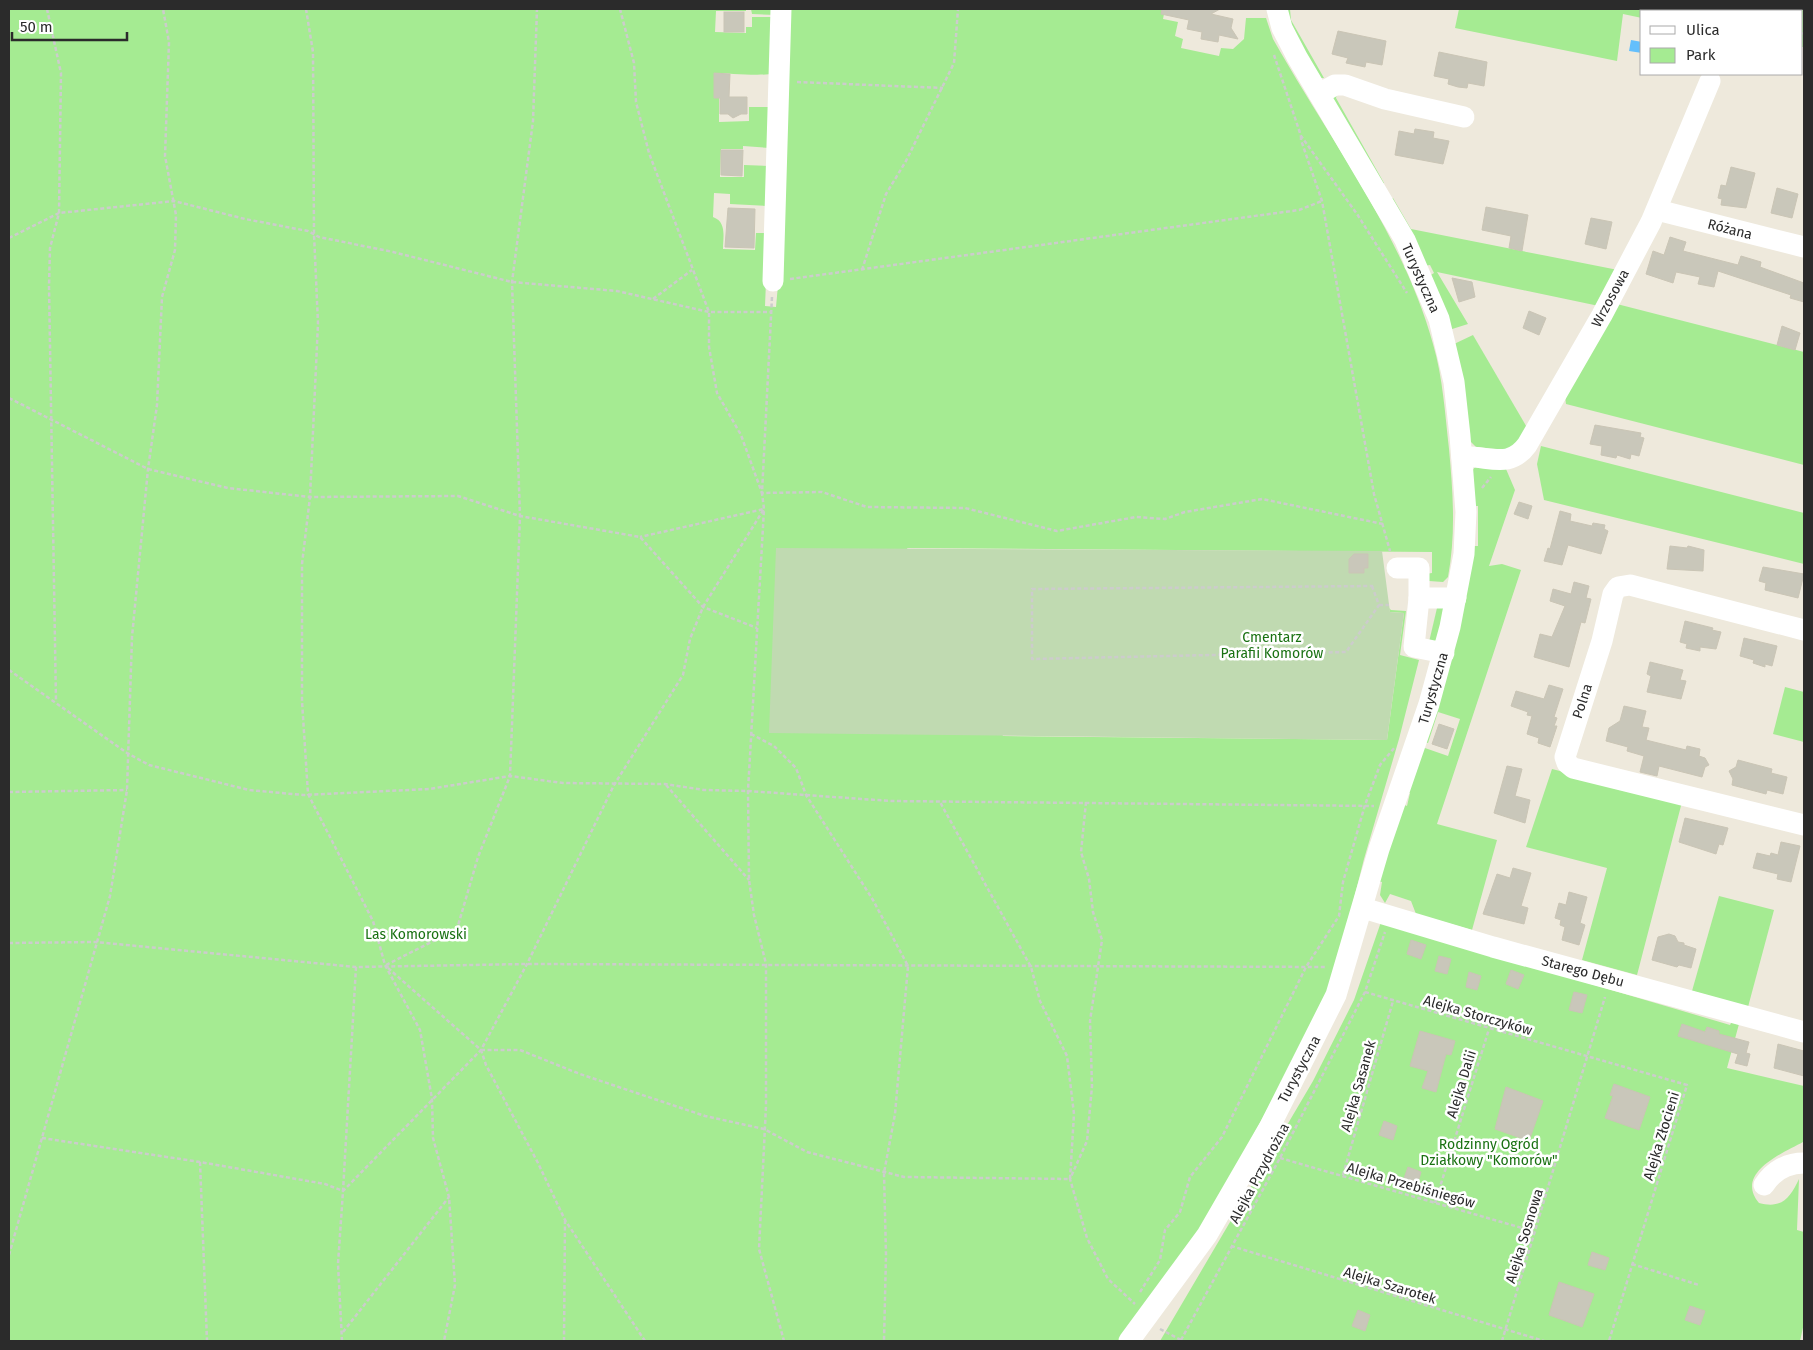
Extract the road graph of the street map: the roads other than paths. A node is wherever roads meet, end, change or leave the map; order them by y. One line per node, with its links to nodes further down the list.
1 (781, 9): 8 (street)
2 (1277, 9): 4 (street, Turystyczna)
3 (1710, 81): 6 (street, Wrzosowa)
4 (1319, 94): 5 (street); 9 (street, Turystyczna)
5 (1464, 116)
6 (1657, 210): 7 (street, Różana); 9 (street, Wrzosowa)
7 (1804, 247)
8 (773, 281)
9 (1462, 457): 12 (street, Turystyczna)
10 (1393, 559): 11 (street)
11 (1419, 598): 12 (street); 14 (street)
12 (1456, 598): 14 (street, Turystyczna)
13 (1804, 630): 15 (street, Polna)
14 (1444, 654): 16 (street, Turystyczna)
15 (1804, 825)
16 (1363, 908): 17 (street, Starego Dębu); 20 (street, Turystyczna)
17 (1804, 1032)
18 (1804, 1163): 19 (street)
19 (1764, 1186)
20 (1129, 1341)

